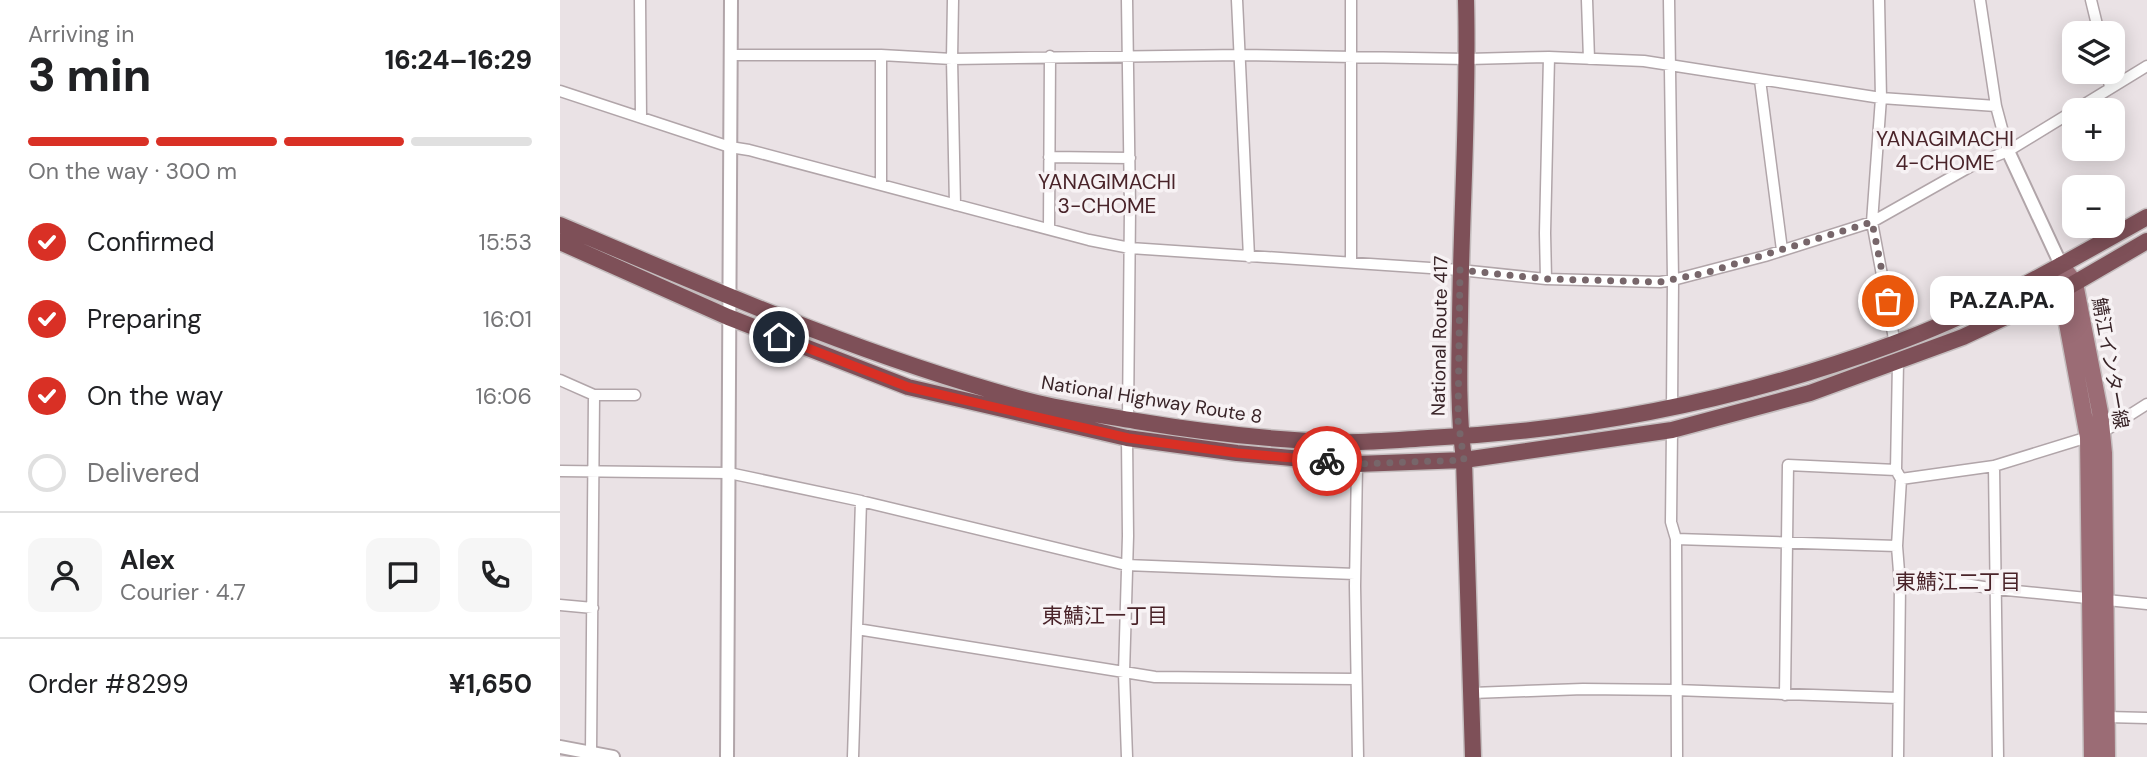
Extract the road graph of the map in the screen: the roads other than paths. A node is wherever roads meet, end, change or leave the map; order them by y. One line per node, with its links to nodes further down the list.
1 (640, 0): 32 (street)
2 (731, 0): 14 (street)
3 (953, 0): 21 (street)
4 (1127, 0): 19 (street)
5 (1237, 0): 16 (street)
6 (1352, 0): 18 (street)
7 (1466, 0): 22 (highway, National Route 417)
8 (1587, 0): 23 (street)
9 (1669, 0): 24 (street)
10 (1879, 0): 30 (street)
11 (1980, 0): 31 (street)
12 (2091, 0): 13 (street)
13 (2096, 21)
14 (731, 55): 15 (street); 33 (street)
15 (881, 55): 21 (street); 37 (street)
16 (1241, 55): 18 (street); 19 (street); 47 (street)
17 (1050, 56): 19 (street); 21 (street); 35 (street)
18 (1352, 56): 22 (street); 48 (street)
19 (1128, 57): 36 (street)
20 (1549, 57): 22 (street); 23 (street); 51 (street)
21 (952, 58): 38 (street)
22 (1468, 59): 50 (highway, National Route 417)
23 (1589, 59): 24 (street)
24 (1670, 64): 26 (street); 52 (street)
25 (2147, 66): 28 (street)
26 (1760, 80): 30 (street); 46 (street)
27 (2109, 84): 28 (street)
28 (2110, 87): 34 (street)
29 (560, 91): 32 (street)
30 (1881, 98): 31 (street); 40 (street)
31 (1996, 106): 34 (street)
32 (640, 117): 33 (street)
33 (730, 147): 37 (street); 54 (street)
34 (2008, 151): 40 (street); 49 (street)
35 (1049, 158): 36 (street); 42 (street)
36 (1130, 158): 45 (street)
37 (881, 184): 38 (street)
38 (955, 205): 42 (street)
39 (2147, 217): 49 (highway, National Highway Route 8)
40 (1872, 222): 46 (street); 56 (street)
41 (560, 225): 54 (highway, National Highway Route 8)
42 (1049, 228): 45 (street)
43 (560, 242): 55 (highway, National Highway Route 8)
44 (2147, 242): 53 (highway, National Highway Route 8)
45 (1130, 248): 47 (street); 63 (street)
46 (1782, 250): 52 (street)
47 (1249, 257): 48 (street)
48 (1352, 263): 50 (street)
49 (2061, 265): 53 (main road, 鯖江インター線); 56 (highway, National Highway Route 8)
50 (1460, 270): 51 (street); 66 (highway, National Route 417)
51 (1546, 279): 52 (street)
52 (1673, 280): 62 (street)
53 (2068, 287): 57 (highway, National Highway Route 8); 65 (main road, 鯖江インター線)
54 (728, 295): 55 (street); 63 (highway, National Highway Route 8)
55 (728, 317): 67 (highway, National Highway Route 8); 73 (street)
56 (1895, 344): 62 (highway, National Highway Route 8)
57 (1898, 362): 64 (highway, National Highway Route 8); 74 (street)
58 (560, 380): 59 (street)
59 (594, 395): 60 (street); 71 (street)
60 (635, 395)
61 (2147, 404): 65 (street)
62 (1672, 407): 66 (highway, National Highway Route 8)
63 (1128, 419): 66 (highway, National Highway Route 8)
64 (1672, 430): 68 (highway, National Highway Route 8); 76 (street)
65 (2096, 434): 70 (street); 83 (main road, 鯖江インター線)
66 (1461, 437): 68 (highway, National Route 417)
67 (1128, 438): 69 (highway, National Highway Route 8); 79 (street)
68 (1464, 460): 69 (highway, National Highway Route 8); 91 (highway, National Route 417)
69 (1357, 464): 80 (street)
70 (1994, 466): 74 (street); 82 (street)
71 (593, 470): 72 (street); 73 (street); 86 (street)
72 (560, 471)
73 (729, 473): 75 (street); 99 (street)
74 (1898, 474): 77 (street); 78 (street)
75 (861, 501): 79 (street); 87 (street)
76 (1676, 539): 77 (street); 90 (street)
77 (1788, 544): 78 (street); 92 (street)
78 (1897, 546): 81 (street)
79 (1126, 565): 80 (street); 88 (street)
80 (1355, 574): 89 (street)
81 (1900, 585): 82 (street); 93 (street)
82 (1996, 589): 83 (street); 106 (street)
83 (2098, 600): 84 (street); 94 (main road, 鯖江インター線); 107 (main road, 鯖江インター線)
84 (2147, 604)
85 (560, 605): 86 (street)
86 (593, 608): 97 (street)
87 (857, 629): 88 (street); 100 (street)
88 (1124, 673): 89 (street); 101 (street)
89 (1356, 679): 102 (street)
90 (1675, 690): 91 (street); 92 (street); 104 (street)
91 (1472, 693): 103 (highway, National Route 417)
92 (1785, 695): 93 (street)
93 (1898, 698): 105 (street)
94 (2107, 718): 95 (street); 108 (main road, 鯖江インター線)
95 (2147, 718)
96 (560, 747): 97 (street)
97 (590, 753): 98 (street)
98 (613, 757)
99 (727, 757)
100 (853, 757)
101 (1127, 757)
102 (1358, 757)
103 (1473, 757)
104 (1676, 757)
105 (1898, 757)
106 (1998, 757)
107 (2092, 757)
108 (2107, 757)

